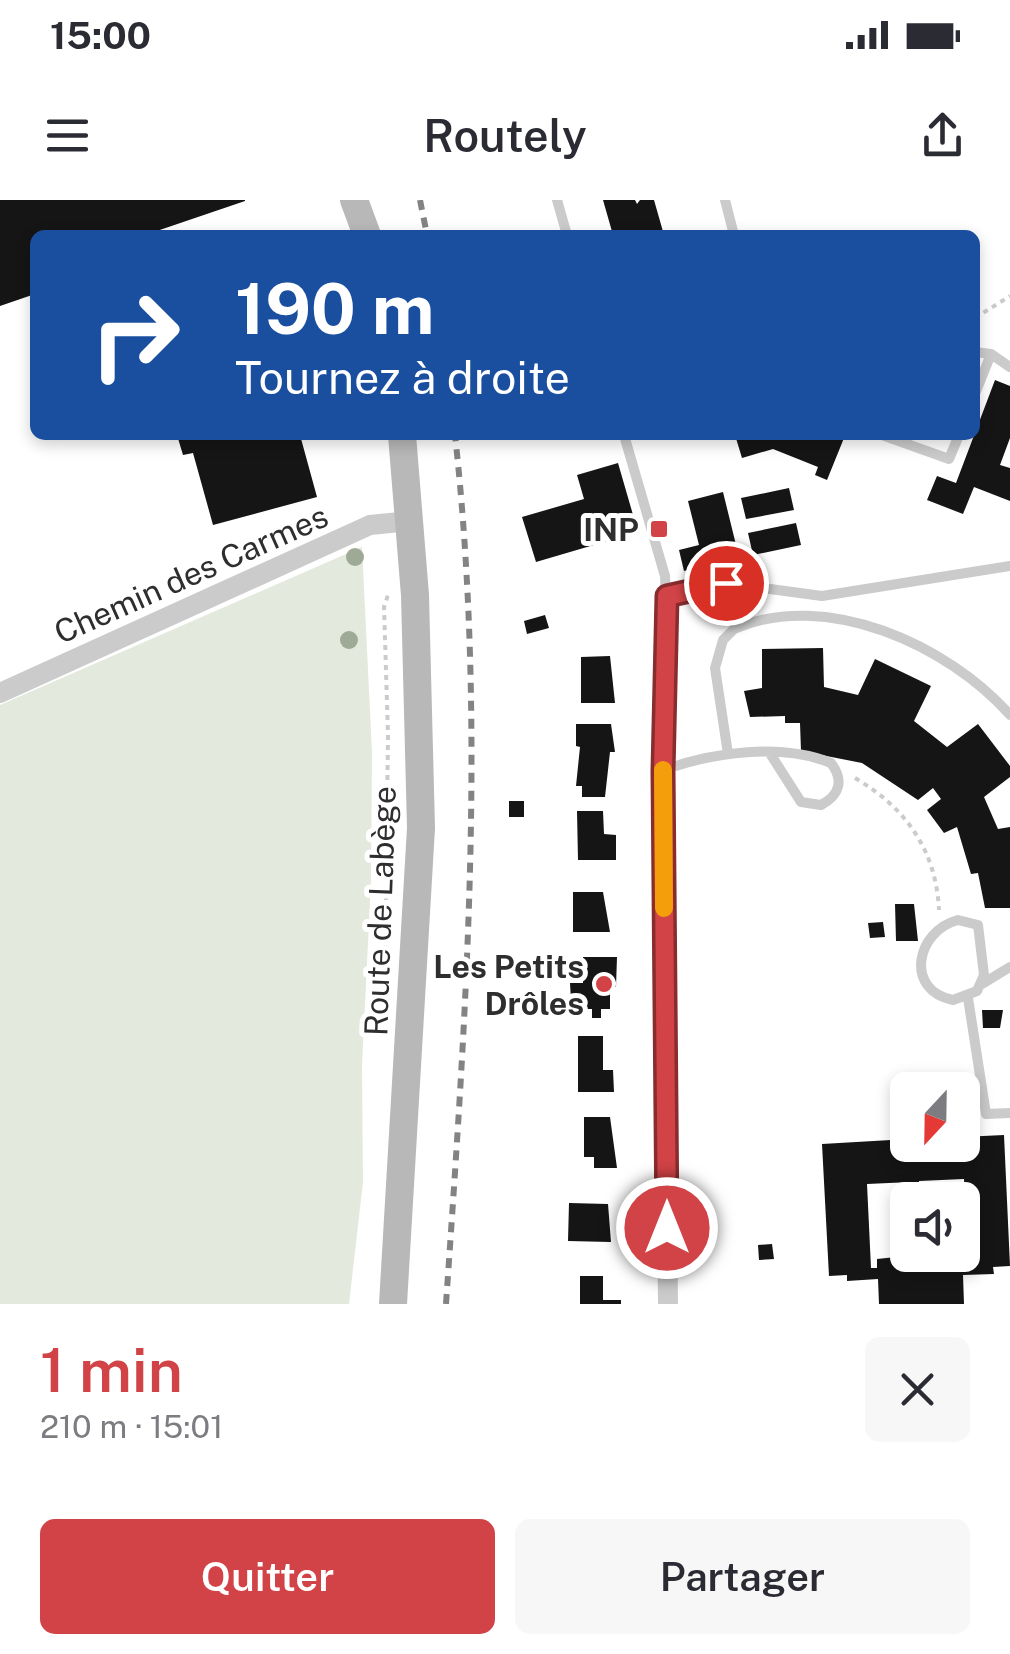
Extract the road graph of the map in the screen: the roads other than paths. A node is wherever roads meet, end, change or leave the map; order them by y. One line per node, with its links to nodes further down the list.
1 (354, 200): 4 (main road)
2 (557, 200): 5 (lane)
3 (725, 200): 6 (lane)
4 (365, 230)
5 (566, 230)
6 (733, 230)
7 (980, 353): 8 (lane)
8 (991, 354): 9 (lane); 10 (lane)
9 (1010, 367)
10 (980, 382)
11 (402, 440): 15 (main road, Route de Labège)
12 (625, 440): 17 (lane)
13 (898, 440): 14 (lane)
14 (957, 440)
15 (410, 521): 19 (street, Chemin des Carmes); 28 (main road, Route de Labège)
16 (1010, 566): 17 (lane)
17 (667, 596): 18 (lane)
18 (667, 623): 23 (street)
19 (0, 693)
20 (1010, 716): 21 (lane)
21 (728, 754): 22 (lane); 23 (lane)
22 (771, 755): 22 (lane)
23 (663, 771): 29 (street)
24 (1010, 968): 25 (lane)
25 (982, 984): 26 (lane); 26 (lane)
26 (968, 998): 27 (lane)
27 (1010, 1113)
28 (392, 1304)
29 (668, 1304)

